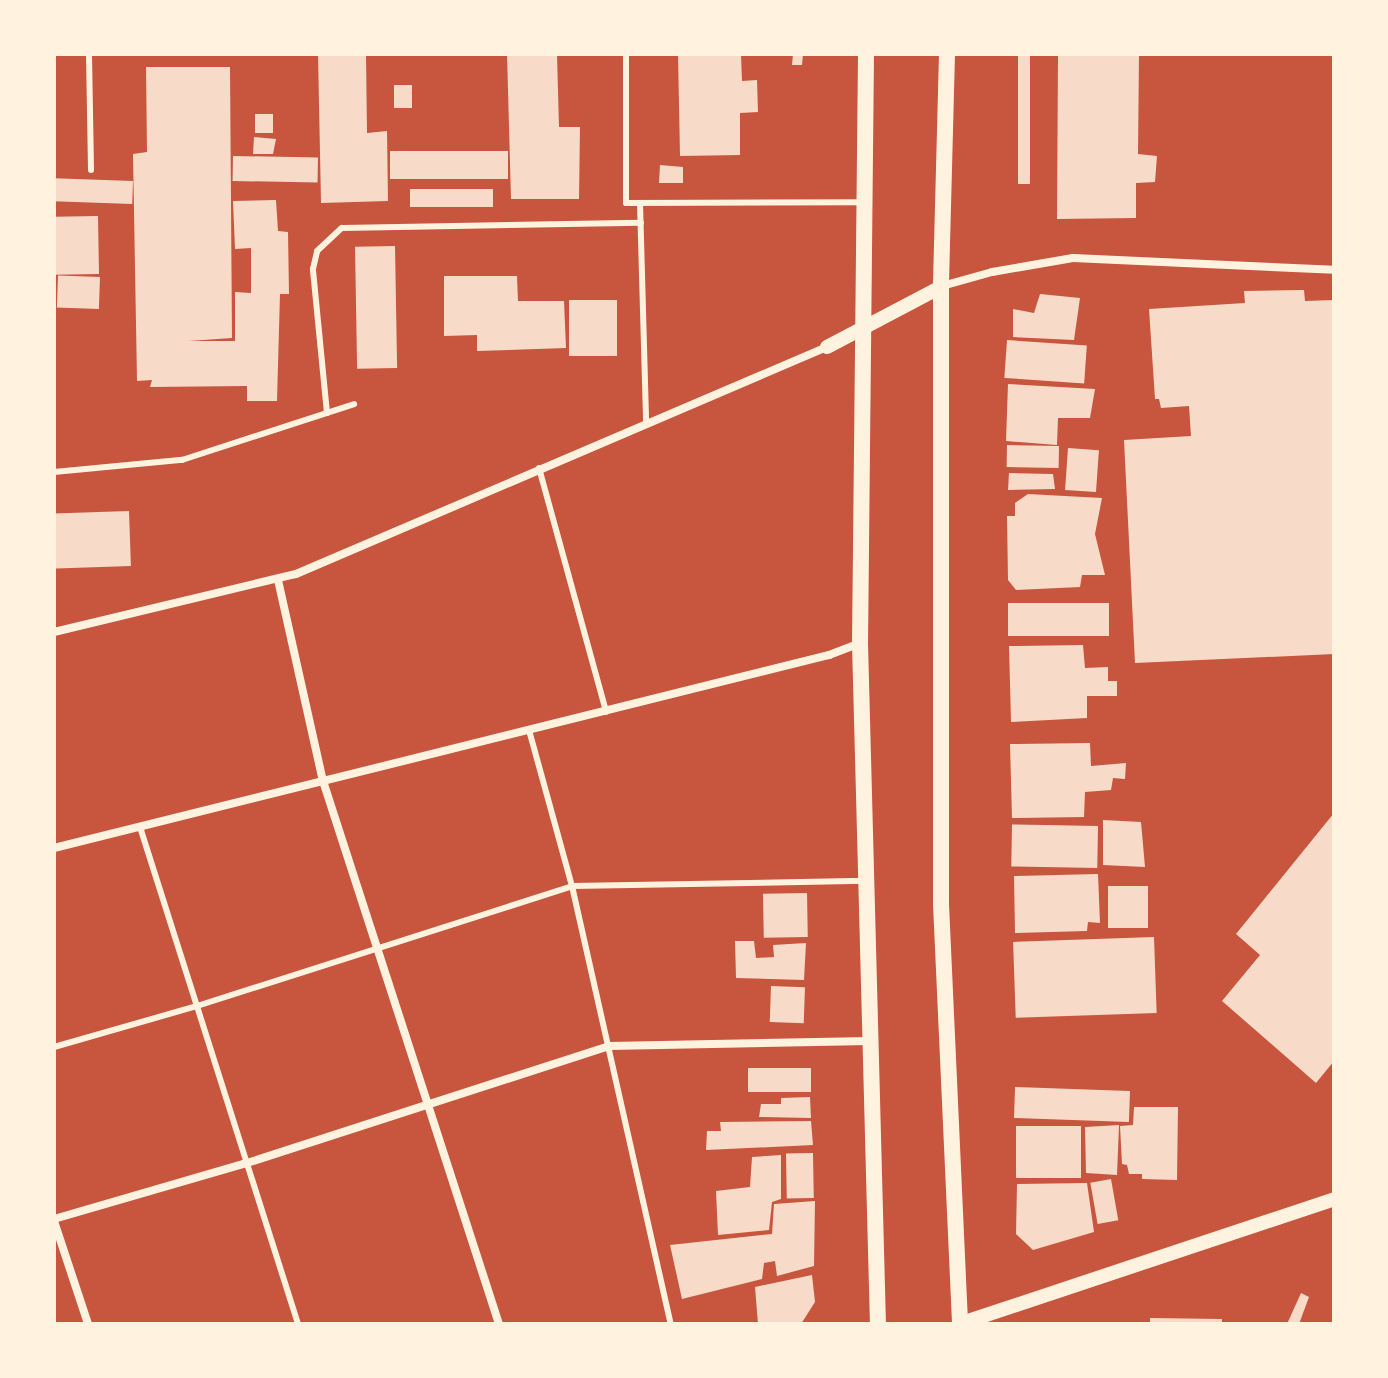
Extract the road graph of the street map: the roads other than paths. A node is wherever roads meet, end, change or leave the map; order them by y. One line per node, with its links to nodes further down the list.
1 (89, 54): 5 (lane)
2 (626, 54): 6 (lane)
3 (866, 54): 7 (main road)
4 (947, 54): 10 (main road)
5 (91, 170)
6 (640, 203): 7 (lane); 8 (lane)
7 (866, 203): 11 (main road)
8 (641, 223): 14 (lane); 15 (lane)
9 (1334, 270): 10 (street)
10 (941, 287): 11 (street); 42 (main road)
11 (865, 325): 12 (street); 20 (main road)
12 (827, 347): 15 (street)
13 (354, 404): 14 (lane)
14 (327, 413): 17 (lane)
15 (646, 422): 16 (street)
16 (539, 468): 18 (street); 21 (lane)
17 (54, 472)
18 (278, 580): 19 (street); 23 (street)
19 (54, 632)
20 (860, 643): 21 (street); 26 (main road)
21 (606, 712): 22 (street)
22 (529, 730): 23 (street); 27 (lane)
23 (323, 781): 24 (street); 28 (street)
24 (140, 827): 25 (street); 29 (lane)
25 (54, 848)
26 (868, 881): 27 (lane); 30 (main road)
27 (572, 886): 28 (lane); 31 (lane)
28 (379, 948): 29 (lane); 33 (street)
29 (197, 1006): 32 (lane); 34 (lane)
30 (871, 1041): 31 (street); 41 (main road)
31 (609, 1046): 33 (street); 40 (lane)
32 (54, 1047)
33 (427, 1104): 34 (street); 39 (street)
34 (247, 1163): 36 (street); 38 (lane)
35 (1334, 1199): 42 (street)
36 (54, 1220): 37 (street)
37 (88, 1324)
38 (298, 1324)
39 (499, 1324)
40 (671, 1324)
41 (878, 1324)
42 (959, 1324)

